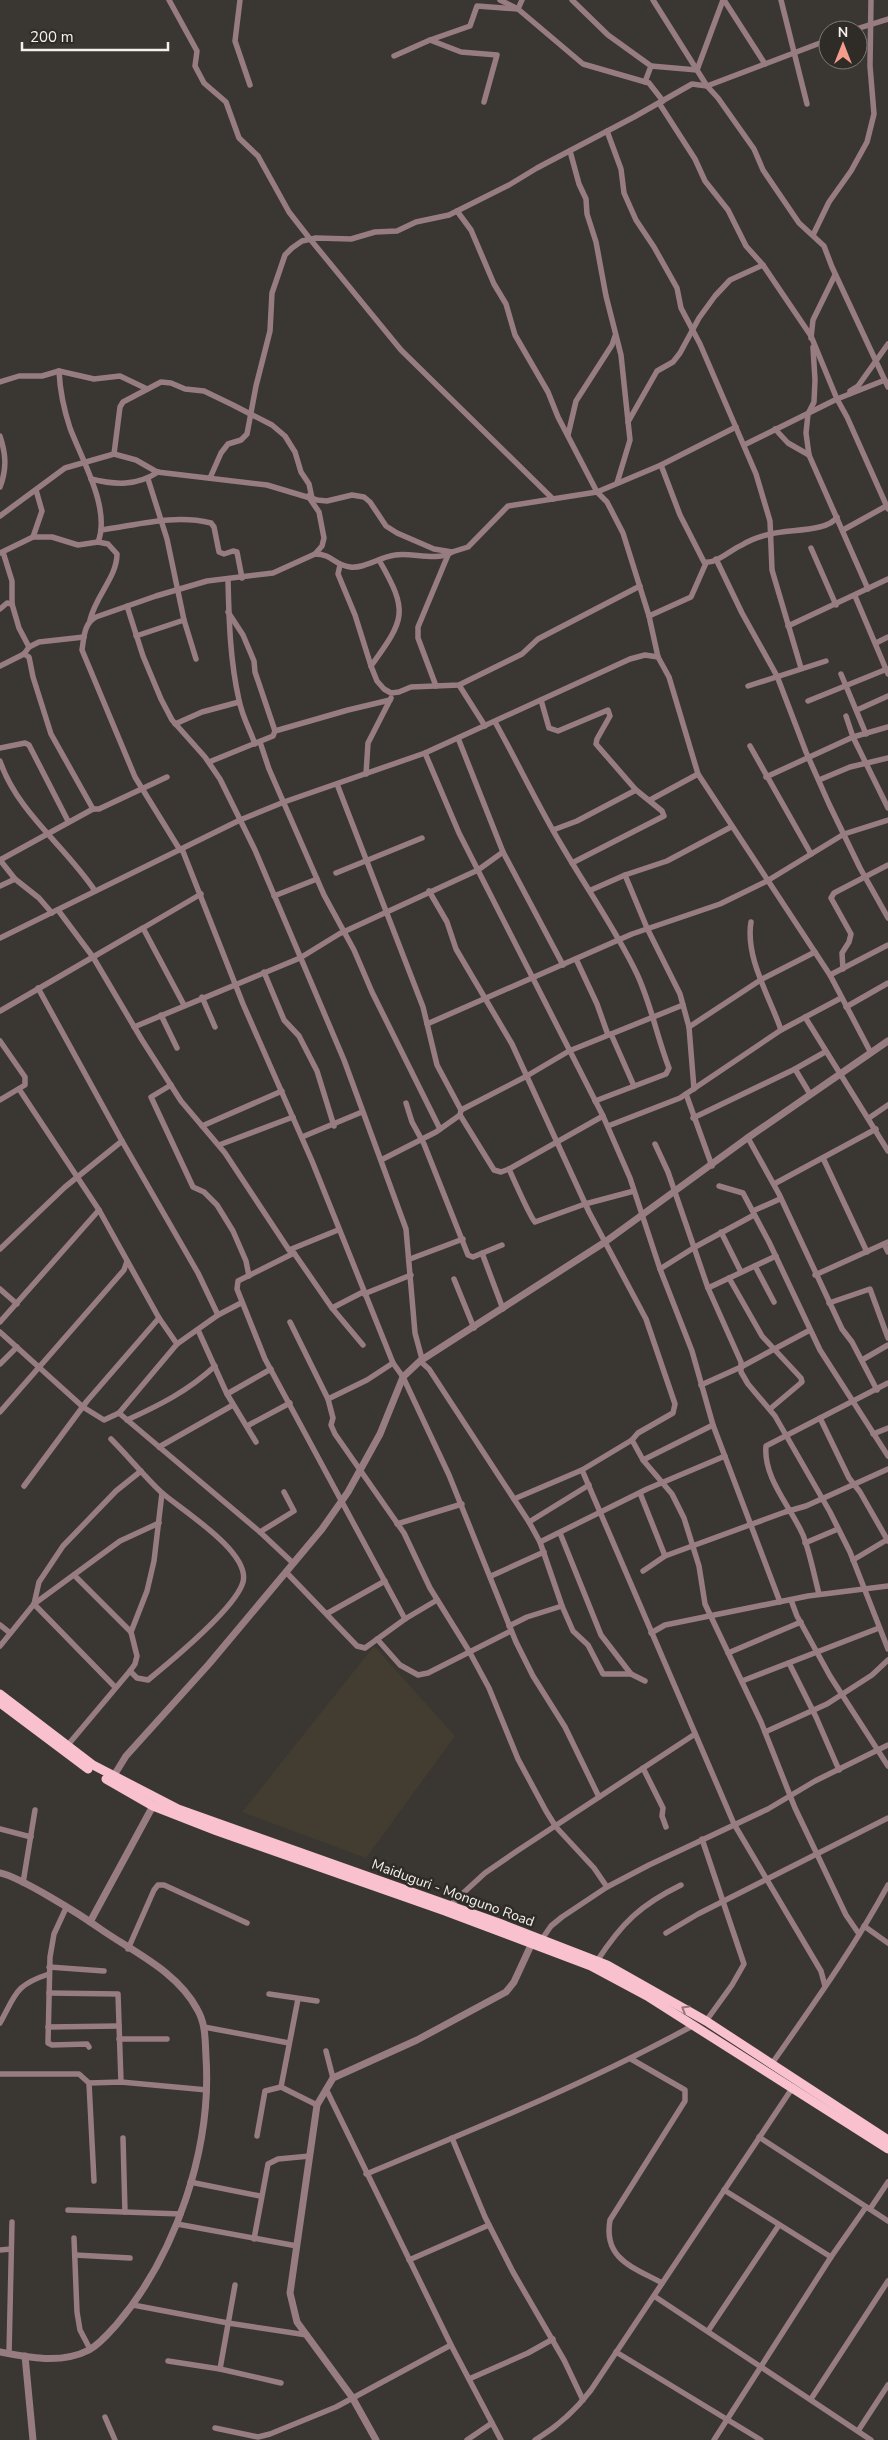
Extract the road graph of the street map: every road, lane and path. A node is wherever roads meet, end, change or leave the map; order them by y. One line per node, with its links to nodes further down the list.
1 (169, 0): 31 (street)
2 (240, 0): 22 (street)
3 (500, 0): 10 (street)
4 (522, 0): 10 (street)
5 (572, 0): 19 (street)
6 (653, 0): 20 (street)
7 (724, 0): 18 (street); 20 (street)
8 (781, 0): 16 (street)
9 (872, 0): 12 (street)
10 (518, 9): 14 (street); 21 (street)
11 (888, 19): 12 (street)
12 (871, 23): 13 (street); 30 (street)
13 (868, 24)
14 (430, 40): 17 (street); 24 (street)
15 (818, 44): 16 (street)
16 (794, 53): 18 (street); 26 (street)
17 (394, 56)
18 (765, 64): 23 (street)
19 (651, 66): 20 (street); 21 (street)
20 (698, 70): 23 (street)
21 (645, 82): 25 (street)
22 (250, 85)
23 (707, 86): 25 (street); 30 (street)
24 (484, 102)
25 (661, 102): 27 (street); 32 (street)
26 (808, 104)
27 (607, 131): 28 (street); 34 (street)
28 (570, 151): 29 (street); 35 (street)
29 (457, 211): 31 (street); 50 (street)
30 (813, 235): 33 (street)
31 (310, 239): 46 (street); 66 (street)
32 (763, 265): 34 (street); 36 (street)
33 (835, 275): 36 (street); 38 (street)
34 (693, 332): 47 (street); 48 (street)
35 (615, 336): 47 (street); 50 (street)
36 (811, 336): 44 (street); 45 (street)
37 (888, 344): 38 (street)
38 (876, 361): 40 (street); 44 (street)
39 (59, 372): 41 (street); 43 (street); 55 (street)
40 (884, 380): 42 (street); 44 (street)
41 (0, 382)
42 (888, 387)
43 (145, 388): 46 (street); 53 (street)
44 (837, 399): 45 (street); 67 (street)
45 (808, 414): 49 (street); 54 (street)
46 (250, 416): 58 (street); 65 (street)
47 (628, 422): 61 (street)
48 (736, 427): 52 (street); 56 (street)
49 (775, 429): 52 (street); 54 (street)
50 (568, 434): 64 (street)
51 (0, 436): 62 (street)
52 (744, 445): 73 (street)
53 (114, 454): 55 (street); 57 (street)
54 (809, 455): 69 (street)
55 (84, 461): 59 (street); 63 (street)
56 (661, 465): 61 (street); 82 (street)
57 (158, 472): 58 (street); 60 (street)
58 (210, 478): 65 (street)
59 (91, 479): 60 (street); 71 (street)
60 (148, 479): 70 (street)
61 (617, 483): 64 (street)
62 (0, 487)
63 (36, 490): 68 (street); 74 (street)
64 (597, 492): 66 (street); 87 (street)
65 (310, 497): 78 (street); 79 (street)
66 (554, 499): 79 (street)
67 (888, 506): 72 (street)
68 (0, 516)
69 (837, 517): 72 (street); 73 (street)
70 (162, 520): 71 (street); 84 (street); 88 (street)
71 (101, 530): 75 (street)
72 (843, 530): 89 (street)
73 (771, 534): 80 (street); 99 (street)
74 (33, 537): 75 (street); 77 (street)
75 (98, 542): 97 (street)
76 (811, 548): 92 (street)
77 (2, 552): 91 (street)
78 (315, 554): 83 (street); 84 (street)
79 (450, 554): 81 (street); 117 (street)
80 (716, 559): 82 (street); 114 (street)
81 (379, 560): 83 (street); 110 (street)
82 (706, 562): 96 (street)
83 (340, 566): 110 (street)
84 (242, 578): 86 (street)
85 (888, 579): 89 (street)
86 (228, 580): 88 (street); 95 (street)
87 (640, 586): 96 (street); 115 (street)
88 (178, 589): 93 (street); 98 (street)
89 (868, 589): 90 (street)
90 (855, 596): 92 (street); 103 (street)
91 (12, 604): 94 (street); 104 (street)
92 (836, 605): 99 (street)
93 (127, 606): 97 (street); 100 (street)
94 (0, 609)
95 (228, 612): 124 (street); 131 (street)
96 (649, 616): 106 (street)
97 (90, 620): 101 (street)
98 (184, 620): 100 (street); 107 (street)
99 (788, 626): 111 (street)
100 (136, 636): 128 (street)
101 (84, 637): 104 (street); 150 (street)
102 (888, 637): 103 (street)
103 (876, 643): 112 (street)
104 (29, 647): 105 (street)
105 (24, 654): 109 (street); 155 (street)
106 (658, 657): 122 (street); 145 (street)
107 (196, 659)
108 (826, 661): 111 (street)
109 (0, 666)
110 (371, 666): 119 (street)
111 (801, 668): 114 (street)
112 (887, 672): 116 (street)
113 (841, 674): 116 (street)
114 (777, 676): 118 (street); 139 (street)
115 (459, 685): 117 (street); 129 (street)
116 (846, 685): 123 (street); 125 (street)
117 (436, 686): 119 (street)
118 (748, 686)
119 (396, 692): 121 (street)
120 (888, 696): 125 (street)
121 (390, 700): 131 (street); 144 (street)
122 (541, 700): 127 (street); 151 (street)
123 (808, 701)
124 (239, 702): 128 (street); 135 (street)
125 (857, 710): 132 (street)
126 (846, 716): 133 (street)
127 (495, 722): 129 (street); 160 (street)
128 (175, 724): 142 (street)
129 (486, 726): 134 (street)
130 (888, 727): 132 (street)
131 (275, 731): 135 (street)
132 (866, 734): 133 (street)
133 (853, 737): 139 (street); 143 (street)
134 (458, 738): 138 (street); 165 (street)
135 (257, 743): 142 (street); 153 (street)
136 (750, 746): 147 (street)
137 (0, 748): 158 (street)
138 (425, 753): 144 (street); 171 (street)
139 (809, 758): 147 (street); 148 (street)
140 (888, 758): 143 (street)
141 (0, 761): 161 (street)
142 (209, 762): 156 (street)
143 (868, 763): 148 (street); 154 (street)
144 (366, 774): 149 (street)
145 (698, 774): 152 (street); 159 (street)
146 (167, 777): 150 (street)
147 (766, 777): 166 (street)
148 (818, 780): 162 (street)
149 (337, 784): 153 (street); 168 (street)
150 (142, 788): 155 (street); 164 (street)
151 (636, 790): 152 (street); 160 (street)
152 (650, 800): 169 (street)
153 (284, 802): 156 (street); 176 (street)
154 (888, 808)
155 (93, 809): 158 (street)
156 (240, 820): 164 (street); 183 (street)
157 (888, 820): 162 (street)
158 (68, 821): 161 (street)
159 (731, 827): 173 (street); 177 (street)
160 (553, 830): 169 (street)
161 (46, 833): 167 (street); 181 (street)
162 (844, 834): 166 (street); 174 (street)
163 (422, 838): 168 (street)
164 (181, 850): 181 (street); 182 (street)
165 (504, 852): 171 (street); 198 (street)
166 (811, 854): 177 (street)
167 (0, 860): 175 (street)
168 (366, 860): 172 (street); 185 (street)
169 (572, 863): 179 (street)
170 (888, 865): 174 (street)
171 (478, 870): 180 (street); 202 (street)
172 (336, 873)
173 (625, 875): 179 (street); 189 (street)
174 (865, 876): 186 (street); 199 (street)
175 (15, 879): 178 (street); 184 (street)
176 (317, 879): 183 (street); 190 (street)
177 (768, 881): 189 (street); 194 (street)
178 (0, 886)
179 (591, 890): 192 (street)
180 (429, 891): 185 (street); 208 (street)
181 (95, 892): 184 (street)
182 (201, 894): 188 (street); 204 (street)
183 (274, 896): 196 (street)
184 (55, 911): 191 (street); 195 (street)
185 (387, 912): 190 (street); 217 (street)
186 (888, 918)
187 (751, 922): 203 (street)
188 (143, 928): 195 (street); 210 (street)
189 (647, 928): 192 (street); 211 (street)
190 (343, 932): 196 (street); 252 (street)
191 (0, 938)
192 (618, 940): 197 (street); 216 (street)
193 (888, 945): 199 (street)
194 (815, 952): 201 (street); 203 (street)
195 (93, 957): 206 (street); 218 (street)
196 (300, 958): 200 (street); 243 (street)
197 (576, 959): 198 (street); 222 (street)
198 (563, 964): 202 (street)
199 (843, 969): 201 (street)
200 (264, 972): 204 (street); 250 (street)
201 (830, 975): 209 (street)
202 (531, 978): 208 (street); 226 (street)
203 (762, 979): 220 (street); 221 (street)
204 (235, 983): 207 (street); 236 (street)
205 (888, 983): 212 (street)
206 (38, 988): 213 (street); 256 (street)
207 (202, 998): 210 (street); 219 (street)
208 (485, 998): 217 (street); 231 (street)
209 (841, 998): 212 (street); 215 (street)
210 (184, 1005): 214 (street)
211 (683, 1006): 216 (street); 220 (street)
212 (846, 1007): 228 (street)
213 (0, 1011)
214 (161, 1016): 218 (street); 225 (street)
215 (805, 1017): 221 (street); 227 (street)
216 (652, 1018): 222 (street); 233 (street)
217 (427, 1024): 244 (street)
218 (134, 1027): 232 (street)
219 (215, 1027)
220 (688, 1027): 235 (street)
221 (781, 1030): 235 (street)
222 (610, 1034): 226 (street); 233 (street)
223 (0, 1041): 234 (street)
224 (888, 1041): 228 (street)
225 (177, 1048)
226 (569, 1051): 231 (street); 240 (street)
227 (825, 1052): 229 (street); 230 (street)
228 (871, 1053): 230 (street)
229 (795, 1069): 238 (street); 247 (street)
230 (840, 1074): 238 (street); 248 (street)
231 (525, 1077): 244 (street); 258 (street)
232 (171, 1085): 249 (street); 296 (street)
233 (634, 1086): 240 (street)
234 (19, 1089): 239 (street); 266 (street)
235 (694, 1089): 237 (street)
236 (282, 1091): 246 (street); 249 (street)
237 (686, 1094): 247 (street); 251 (street)
238 (810, 1094): 255 (street)
239 (0, 1100)
240 (595, 1101): 245 (street)
241 (406, 1103): 257 (street)
242 (888, 1105): 248 (street)
243 (362, 1112): 250 (street); 263 (street)
244 (460, 1112): 252 (street); 265 (street)
245 (603, 1116): 251 (street); 258 (street)
246 (293, 1117): 254 (street); 260 (street)
247 (694, 1118): 264 (street)
248 (869, 1118): 253 (street)
249 (202, 1126): 260 (street)
250 (334, 1126): 254 (street)
251 (608, 1126): 269 (street)
252 (440, 1129): 257 (street)
253 (876, 1129): 261 (street); 262 (street)
254 (302, 1137): 276 (street)
255 (748, 1138): 264 (street); 267 (street)
256 (122, 1140): 266 (street); 308 (street)
257 (421, 1140): 263 (street); 278 (street)
258 (556, 1140): 265 (street); 272 (street)
259 (655, 1144): 270 (street)
260 (219, 1145): 284 (street)
261 (888, 1151)
262 (823, 1158): 267 (street); 285 (street)
263 (381, 1160): 289 (street)
264 (712, 1166): 270 (street)
265 (509, 1169): 272 (street)
266 (77, 1177): 273 (street); 283 (street)
267 (774, 1184): 271 (street)
268 (719, 1186): 274 (street)
269 (634, 1191): 272 (street); 275 (street)
270 (675, 1192): 275 (street); 282 (street)
271 (780, 1199): 274 (street); 295 (street)
272 (585, 1204): 279 (street)
273 (99, 1210): 290 (street); 305 (street)
274 (754, 1213): 277 (street); 288 (street)
275 (641, 1216): 279 (street); 292 (street)
276 (338, 1230): 284 (street); 301 (street)
277 (721, 1232): 282 (street); 293 (street)
278 (463, 1239): 287 (street); 289 (street)
279 (605, 1242): 307 (street); 351 (street)
280 (886, 1243): 285 (street); 286 (street)
281 (502, 1245): 287 (street)
282 (695, 1247): 292 (street); 299 (street)
283 (0, 1248)
284 (292, 1251): 296 (street); 306 (street)
285 (868, 1252): 295 (street)
286 (888, 1252)
287 (482, 1253): 307 (street)
288 (776, 1256): 291 (street); 314 (street)
289 (410, 1259): 294 (street)
290 (127, 1261): 309 (street); 328 (street)
291 (755, 1266): 293 (street); 302 (street)
292 (660, 1269): 332 (street)
293 (741, 1272): 297 (street)
294 (412, 1275): 301 (street); 322 (street)
295 (815, 1275): 304 (street)
296 (249, 1276): 303 (street)
297 (729, 1278): 299 (street); 321 (street)
298 (454, 1279): 312 (street)
299 (708, 1288): 327 (street)
300 (0, 1289): 305 (street)
301 (364, 1293): 306 (street); 324 (street)
302 (774, 1302)
303 (241, 1303): 308 (street); 329 (street)
304 (829, 1303): 316 (street); 323 (street)
305 (17, 1304): 310 (street)
306 (332, 1308): 318 (street)
307 (503, 1309): 312 (street)
308 (218, 1315): 313 (street)
309 (159, 1318): 317 (street); 339 (street)
310 (0, 1322)
311 (290, 1322): 335 (street)
312 (474, 1328): 322 (street)
313 (198, 1330): 317 (street); 326 (street)
314 (810, 1330): 321 (street); 336 (street)
315 (0, 1332): 320 (street)
316 (888, 1338)
317 (177, 1344): 342 (street)
318 (363, 1345)
319 (888, 1345): 323 (street)
320 (17, 1347): 325 (street); 328 (street)
321 (773, 1348): 327 (street); 340 (street)
322 (421, 1360): 330 (street); 368 (street)
323 (862, 1360): 333 (street)
324 (393, 1363): 330 (street); 335 (street)
325 (0, 1364)
326 (215, 1366): 334 (street); 344 (street)
327 (741, 1367): 332 (street); 340 (street)
328 (39, 1368): 339 (street); 341 (street)
329 (271, 1369): 334 (street); 337 (street)
330 (403, 1377): 358 (street); 371 (street)
331 (888, 1383): 333 (street)
332 (701, 1384): 345 (street)
333 (877, 1390): 336 (street)
334 (227, 1394): 338 (street)
335 (328, 1399): 358 (street)
336 (852, 1400): 343 (street); 348 (street)
337 (290, 1403): 346 (street); 369 (street)
338 (233, 1405): 346 (street); 353 (street)
339 (83, 1407): 342 (street); 363 (street)
340 (770, 1409): 349 (street)
341 (0, 1412)
342 (119, 1413): 344 (street)
343 (820, 1418): 349 (street); 364 (street)
344 (127, 1420): 353 (street)
345 (713, 1425): 354 (street); 356 (street)
346 (247, 1426): 352 (street)
347 (888, 1428): 348 (street)
348 (872, 1434): 355 (street)
349 (785, 1435): 370 (street); 372 (street)
350 (111, 1439): 360 (street)
351 (632, 1440): 356 (street); 359 (street)
352 (256, 1442)
353 (159, 1447): 379 (street)
354 (724, 1456): 361 (street); 377 (street)
355 (888, 1456)
356 (643, 1460): 361 (street)
357 (888, 1469): 364 (street)
358 (360, 1470): 369 (street); 376 (street)
359 (582, 1470): 362 (street); 368 (street)
360 (141, 1471): 366 (street); 400 (street)
361 (662, 1483): 367 (street); 384 (street)
362 (589, 1485): 373 (street); 374 (street)
363 (24, 1486)
364 (854, 1486): 370 (street); 381 (street)
365 (284, 1492): 379 (street)
366 (162, 1493): 375 (street); 420 (street)
367 (640, 1493): 373 (street); 386 (street)
368 (514, 1499): 374 (street)
369 (342, 1500): 388 (street); 393 (street)
370 (822, 1500): 372 (street); 378 (street)
371 (462, 1504): 376 (street); 392 (street)
372 (789, 1511): 377 (street); 383 (street)
373 (602, 1513): 380 (street); 411 (street)
374 (529, 1522): 382 (street)
375 (159, 1523): 391 (street); 409 (street)
376 (397, 1524): 397 (street)
377 (752, 1524): 384 (street); 399 (street)
378 (838, 1529): 383 (street); 387 (street)
379 (260, 1532): 388 (street)
380 (560, 1533): 382 (street); 421 (street)
381 (888, 1540): 387 (street)
382 (540, 1542): 385 (street)
383 (806, 1543): 396 (street)
384 (693, 1546): 386 (street); 403 (street)
385 (544, 1552): 392 (street); 401 (street)
386 (664, 1556): 389 (street)
387 (853, 1560): 395 (street)
388 (293, 1563): 390 (street)
389 (643, 1571)
390 (286, 1572): 402 (street); 437 (street)
391 (74, 1575): 400 (street); 409 (street)
392 (491, 1576): 407 (street)
393 (385, 1581): 402 (street); 404 (street)
394 (888, 1586): 395 (street)
395 (863, 1588): 396 (street); 408 (street)
396 (819, 1594): 398 (street)
397 (437, 1600): 404 (street); 415 (street)
398 (792, 1600): 399 (street); 405 (street)
399 (780, 1602): 403 (street)
400 (34, 1604): 410 (street); 424 (street)
401 (562, 1606): 407 (street); 421 (street)
402 (328, 1613): 412 (street)
403 (711, 1617): 411 (street); 416 (street)
404 (406, 1619): 412 (street)
405 (801, 1622): 416 (street); 417 (street)
406 (0, 1625): 410 (street)
407 (510, 1628): 415 (street); 439 (street)
408 (879, 1628): 414 (street); 417 (street)
409 (131, 1632): 420 (street)
410 (10, 1633): 413 (street)
411 (652, 1633): 430 (street)
412 (377, 1639): 415 (street)
413 (0, 1646)
414 (888, 1649)
415 (470, 1651): 444 (street)
416 (728, 1652): 423 (street)
417 (817, 1652): 419 (street); 426 (street)
418 (888, 1660): 426 (street)
419 (789, 1663): 423 (street); 428 (street)
420 (130, 1671): 424 (street)
421 (632, 1674): 422 (street)
422 (645, 1681)
423 (742, 1681): 429 (street)
424 (115, 1687): 432 (street)
425 (0, 1694): 432 (main road, Maiduguri - Monguno Road)
426 (842, 1694): 428 (street); 433 (street)
427 (0, 1703): 440 (main road, Maiduguri - Monguno Road)
428 (813, 1712): 429 (street); 436 (street)
429 (765, 1732): 438 (street)
430 (695, 1734): 435 (street); 443 (street)
431 (888, 1745): 433 (street)
432 (67, 1746): 437 (main road, Maiduguri - Monguno Road)
433 (877, 1750): 434 (street); 436 (street)
434 (888, 1766)
435 (643, 1768): 439 (street); 445 (street)
436 (839, 1770): 438 (street)
437 (113, 1777): 440 (main road, Maiduguri - Monguno Road)
438 (790, 1796): 443 (street); 449 (street)
439 (599, 1797): 444 (street)
440 (155, 1802): 458 (main road, Maiduguri - Monguno Road); 459 (street)
441 (35, 1810): 447 (street)
442 (888, 1818): 449 (street)
443 (734, 1824): 448 (street); 451 (street)
444 (556, 1827): 455 (street); 458 (street)
445 (666, 1827)
446 (0, 1829): 447 (street)
447 (31, 1837): 452 (street)
448 (702, 1840): 455 (street); 456 (street)
449 (818, 1854): 451 (street); 463 (street)
450 (0, 1873): 452 (street)
451 (769, 1880): 456 (street); 471 (street)
452 (23, 1883): 457 (street)
453 (681, 1885): 468 (street)
454 (888, 1886): 461 (street)
455 (607, 1887): 464 (street)
456 (723, 1902): 462 (street); 476 (street)
457 (66, 1908): 459 (street); 469 (street)
458 (447, 1908): 464 (main road, Maiduguri - Monguno Road); 465 (main road, Maiduguri - Monguno Road)
459 (90, 1922): 467 (street)
460 (247, 1923): 467 (street)
461 (864, 1926): 463 (street); 466 (street)
462 (666, 1933)
463 (859, 1934): 471 (street)
464 (542, 1939): 468 (main road, Maiduguri - Monguno Road)
465 (532, 1943): 478 (main road, Maiduguri - Monguno Road); 490 (street)
466 (888, 1943)
467 (128, 1949): 481 (street)
468 (597, 1961): 476 (main road, Maiduguri - Monguno Road, one-way to 468)
469 (49, 1971): 470 (street); 472 (street); 477 (street)
470 (104, 1971)
471 (825, 1986): 488 (street)
472 (49, 1993): 479 (street); 480 (street)
473 (269, 1994): 474 (street)
474 (298, 1999): 475 (street); 484 (street)
475 (317, 2001)
476 (706, 2021): 488 (main road, Maiduguri - Monguno Road)
477 (0, 2023)
478 (694, 2025): 487 (street); 493 (main road, Maiduguri - Monguno Road)
479 (119, 2026): 480 (street); 482 (street)
480 (48, 2027): 485 (street)
481 (204, 2027): 484 (street); 496 (street)
482 (119, 2039): 483 (street); 491 (street)
483 (166, 2039)
484 (289, 2043): 494 (street)
485 (89, 2047)
486 (326, 2051): 490 (street)
487 (631, 2059): 501 (street); 530 (street)
488 (770, 2064): 493 (main road, Maiduguri - Monguno Road)
489 (0, 2074): 492 (street)
490 (333, 2078): 495 (street)
491 (121, 2082): 492 (street); 496 (street)
492 (88, 2083): 506 (street)
493 (794, 2084): 499 (street); 502 (main road, Maiduguri - Monguno Road); 503 (main road, Maiduguri - Monguno Road)
494 (281, 2087): 497 (street); 498 (street)
495 (326, 2089): 497 (street); 505 (street)
496 (208, 2090): 507 (street)
497 (318, 2105): 504 (street)
498 (258, 2136)
499 (759, 2137): 509 (street); 511 (street)
500 (123, 2138): 513 (street)
501 (452, 2138): 505 (street); 518 (street)
502 (888, 2140)
503 (888, 2148)
504 (310, 2156): 510 (street); 522 (street)
505 (366, 2174): 528 (street)
506 (94, 2181)
507 (190, 2182): 510 (street); 514 (street)
508 (888, 2182): 511 (street)
509 (724, 2190): 519 (street); 530 (street)
510 (260, 2196): 521 (street)
511 (868, 2208): 515 (street); 526 (street)
512 (68, 2210): 513 (street)
513 (125, 2212): 514 (street)
514 (181, 2214): 517 (street)
515 (888, 2221)
516 (12, 2222): 523 (street)
517 (177, 2224): 521 (street); 534 (street)
518 (489, 2225): 528 (street); 538 (street)
519 (779, 2225): 526 (street); 536 (street)
520 (74, 2238): 525 (street)
521 (254, 2239): 522 (street)
522 (297, 2246): 537 (street)
523 (11, 2249): 524 (street); 543 (street)
524 (0, 2250)
525 (75, 2256): 527 (street); 540 (street)
526 (830, 2257): 546 (street)
527 (130, 2258)
528 (409, 2260): 539 (street)
529 (888, 2281): 532 (street)
530 (662, 2283): 533 (street)
531 (235, 2285): 535 (street)
532 (885, 2291): 553 (street)
533 (654, 2296): 536 (street); 542 (street)
534 (133, 2305): 535 (street); 540 (street)
535 (228, 2323): 537 (street); 547 (street)
536 (708, 2331): 546 (street)
537 (306, 2335): 551 (street)
538 (552, 2340): 548 (street); 552 (street)
539 (451, 2345): 548 (street); 551 (street)
540 (90, 2349): 544 (street)
541 (0, 2352): 543 (street)
542 (616, 2352): 552 (street); 555 (street)
543 (9, 2354): 544 (street)
544 (25, 2356): 560 (street)
545 (168, 2361): 547 (street)
546 (761, 2368): 553 (street); 555 (street)
547 (220, 2369): 549 (street)
548 (469, 2378): 556 (street)
549 (280, 2383)
550 (888, 2385): 558 (street)
551 (352, 2397): 557 (street); 562 (street)
552 (583, 2400): 559 (street)
553 (811, 2400): 558 (street)
554 (105, 2417): 561 (street)
555 (727, 2419): 566 (street); 567 (street)
556 (492, 2422): 563 (street); 564 (street)
557 (215, 2428)
558 (858, 2431): 568 (street)
559 (546, 2437): 565 (street)
560 (33, 2440)
561 (115, 2440)
562 (376, 2440)
563 (468, 2440)
564 (501, 2440)
565 (535, 2440)
566 (714, 2440)
567 (761, 2440)
568 (872, 2440)

